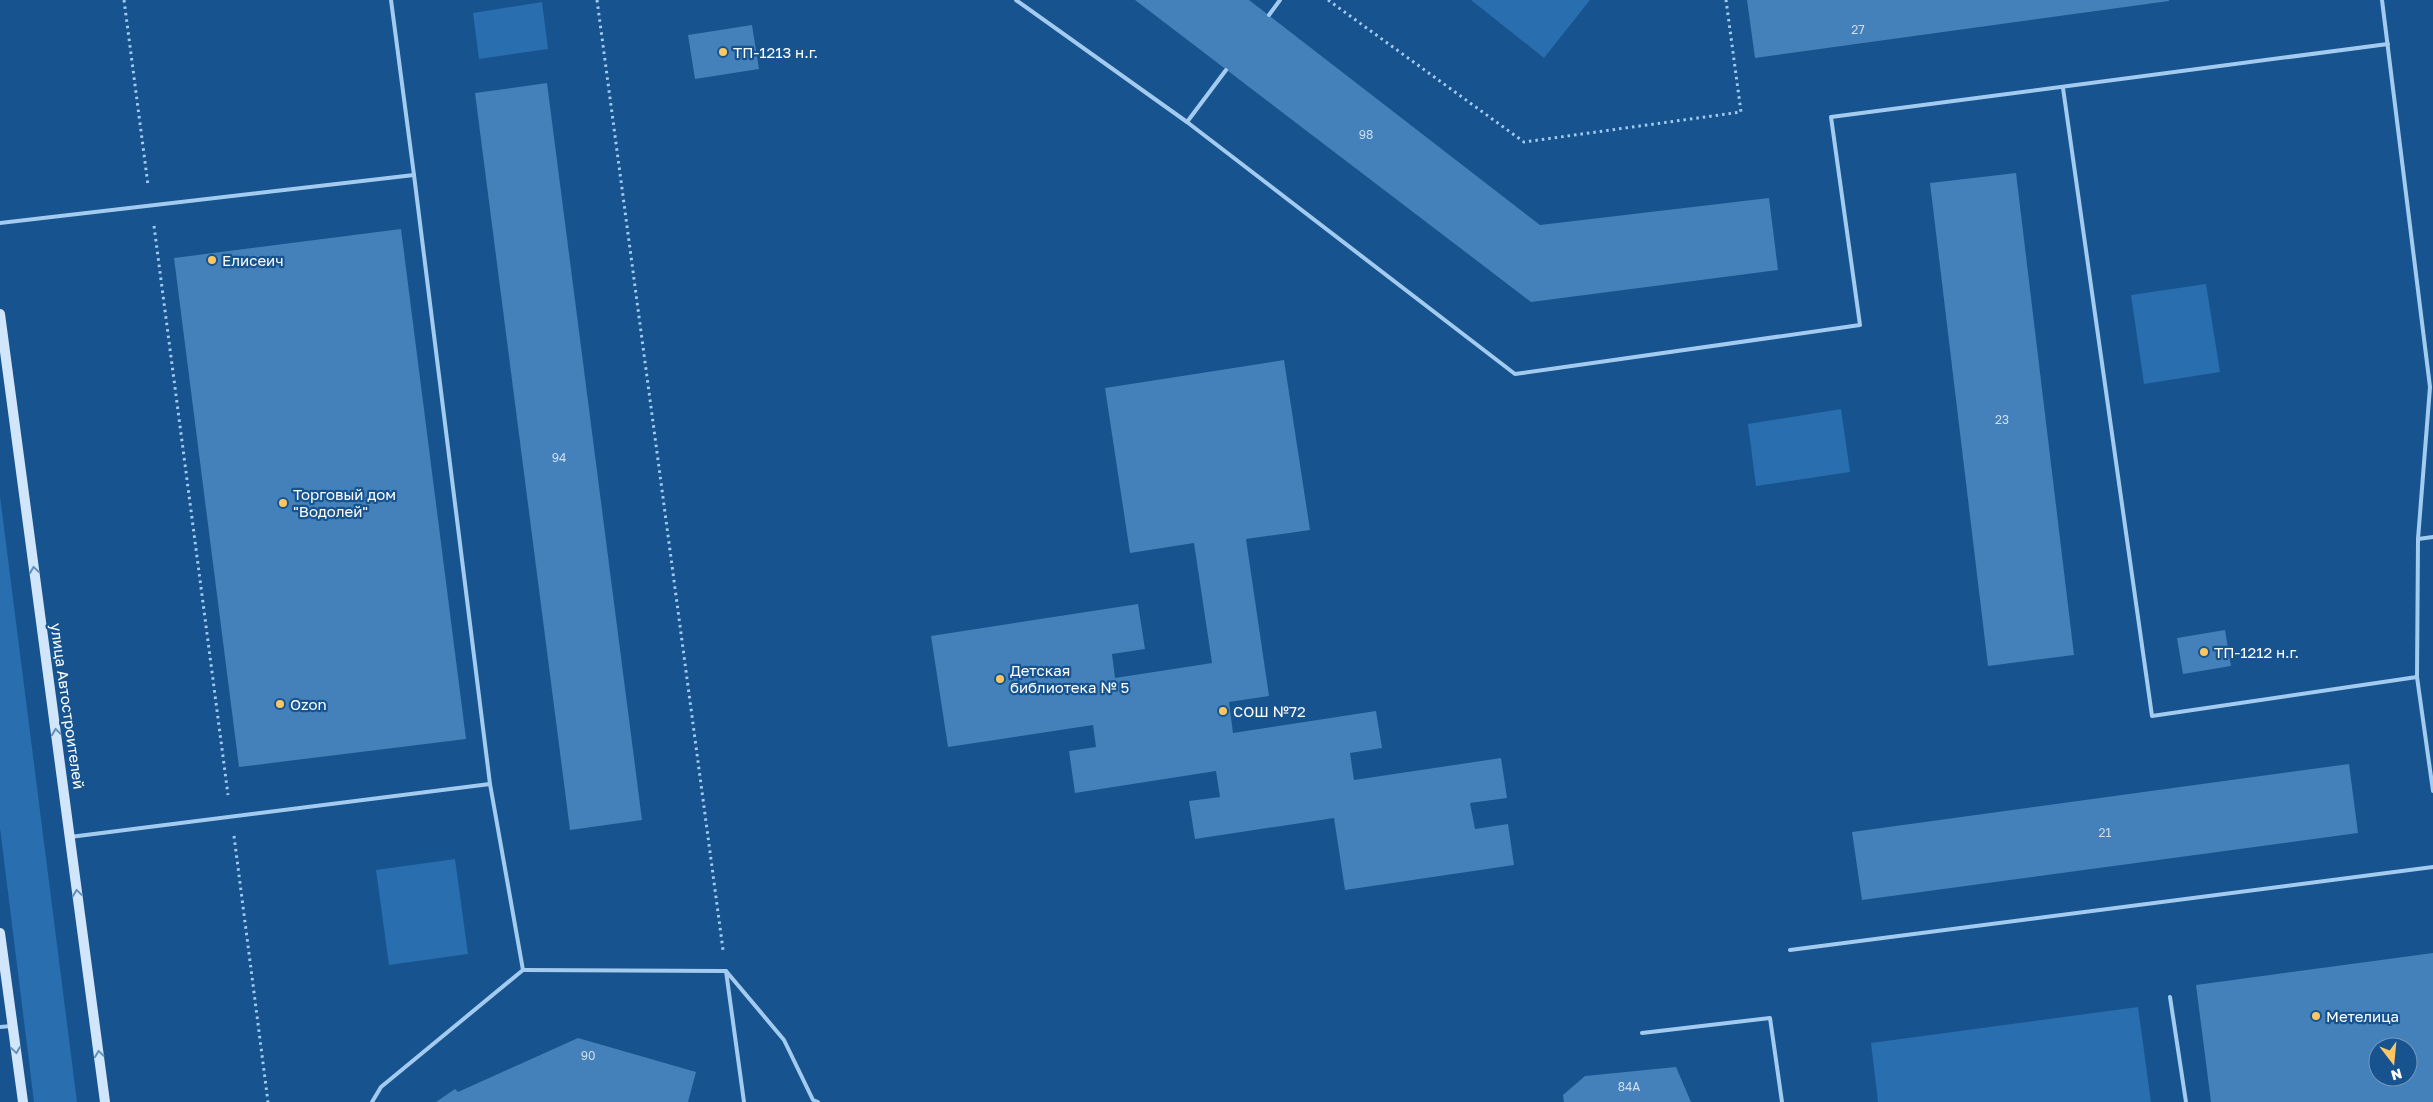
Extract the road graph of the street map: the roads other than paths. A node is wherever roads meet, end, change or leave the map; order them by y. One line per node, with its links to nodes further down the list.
1 (391, 0): 10 (lane)
2 (1016, 0): 9 (lane)
3 (1280, 0): 5 (lane)
4 (2382, 0): 6 (lane)
5 (1269, 15)
6 (2388, 44): 8 (lane); 14 (lane)
7 (1226, 70): 9 (lane)
8 (2063, 88): 9 (lane); 15 (lane)
9 (1187, 122)
10 (414, 175): 11 (lane); 16 (lane)
11 (0, 223)
12 (0, 314): 18 (main road, улица Автостроителей, one-way to 12)
13 (2433, 537): 14 (lane)
14 (2418, 539): 15 (lane)
15 (2417, 677): 17 (lane)
16 (490, 784): 18 (lane); 22 (lane)
17 (2433, 791)
18 (70, 837): 29 (main road, улица Автостроителей, one-way to 18)
19 (2433, 867): 21 (lane)
20 (0, 933): 25 (main road)
21 (1790, 950)
22 (523, 970): 23 (lane); 30 (lane)
23 (726, 971): 31 (lane); 32 (lane)
24 (2170, 997): 34 (lane)
25 (12, 1026): 26 (lane); 28 (main road, one-way to 28)
26 (0, 1027)
27 (1642, 1033): 33 (lane)
28 (23, 1102)
29 (105, 1102)
30 (372, 1102)
31 (744, 1102)
32 (818, 1102)
33 (1782, 1102)
34 (2186, 1102)

